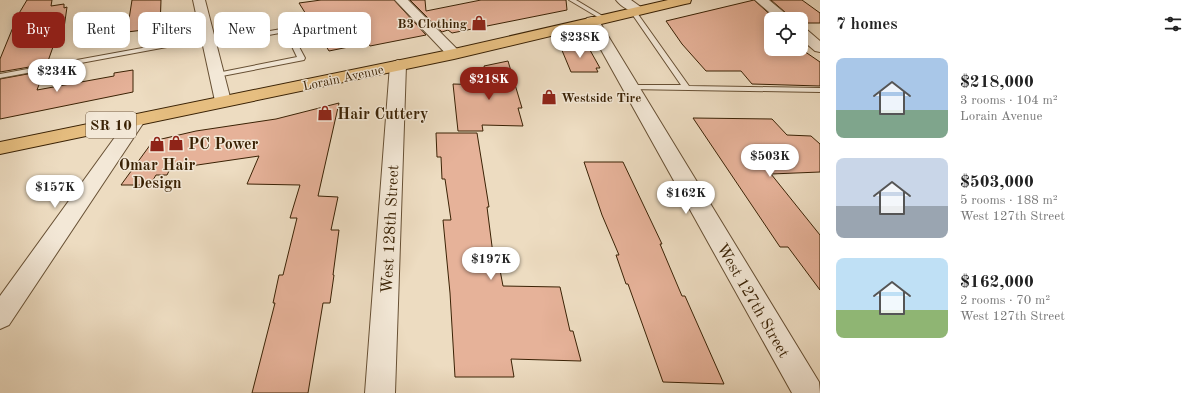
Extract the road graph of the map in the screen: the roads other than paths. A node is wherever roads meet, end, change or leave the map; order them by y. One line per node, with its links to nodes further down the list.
1 (199, 0): 11 (street)
2 (401, 0): 14 (street)
3 (572, 0): 9 (lane)
4 (622, 0): 7 (street)
5 (686, 0): 7 (main road, Lorain Avenue / SR 10)
6 (761, 0): 8 (street)
7 (636, 10): 9 (main road, Lorain Avenue / SR 10); 19 (lane)
8 (776, 12)
9 (598, 20): 14 (main road, Lorain Avenue / SR 10); 18 (street, West 127th Street)
10 (270, 33): 16 (lane)
11 (208, 38): 16 (street); 17 (lane)
12 (808, 38): 13 (street)
13 (820, 48)
14 (454, 54): 15 (main road, Lorain Avenue / SR 10)
15 (398, 65): 21 (main road, Lorain Avenue / SR 10); 25 (street, West 128th Street)
16 (217, 75): 21 (street)
17 (0, 76)
18 (631, 87): 19 (lane); 26 (street, West 127th Street)
19 (687, 88): 20 (lane)
20 (820, 90)
21 (223, 102): 22 (main road, Lorain Avenue / SR 10)
22 (137, 119): 23 (main road, Lorain Avenue / SR 10); 24 (street)
23 (0, 148)
24 (0, 317)
25 (380, 393)
26 (808, 393)

